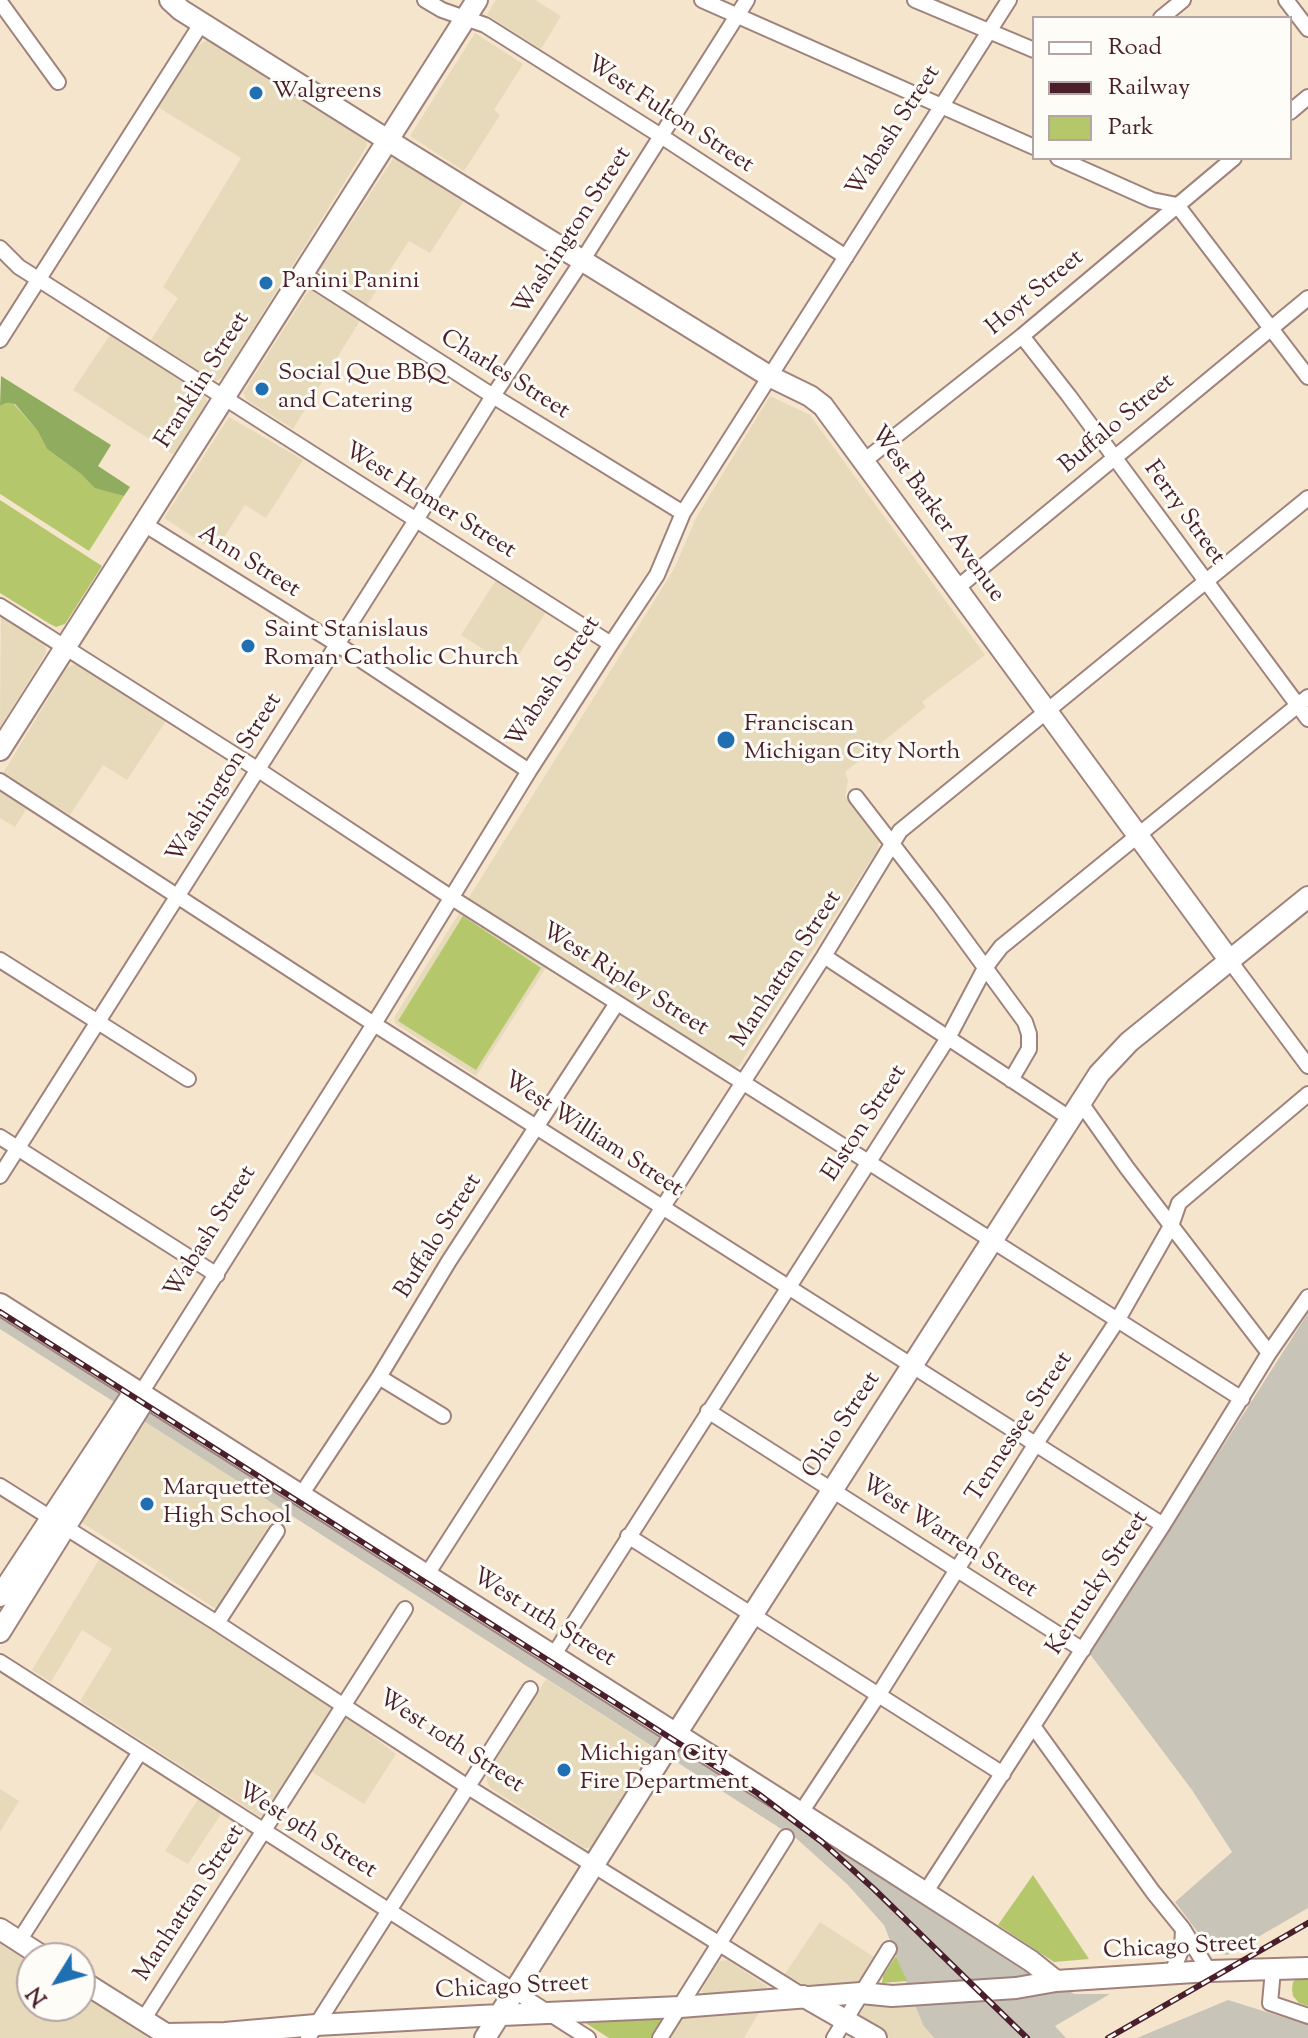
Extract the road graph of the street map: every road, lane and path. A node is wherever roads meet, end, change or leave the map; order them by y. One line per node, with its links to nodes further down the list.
1 (170, 0): 13 (street, West Barker Avenue)
2 (425, 0): 10 (street, West Fulton Street)
3 (702, 0): 11 (street)
4 (747, 0): 11 (street, Washington Street)
5 (915, 0): 15 (street)
6 (1009, 0): 15 (street, Wabash Street)
7 (1183, 0): 12 (street)
8 (1286, 0): 14 (street)
9 (1, 1): 17 (street)
10 (472, 9): 21 (street, West Fulton Street); 22 (street, Franklin Street)
11 (736, 15): 19 (street); 21 (street, Washington Street)
12 (1163, 16)
13 (201, 24): 22 (street, West Barker Avenue); 31 (street)
14 (1308, 29)
15 (989, 32): 16 (street); 19 (street, Wabash Street)
16 (1032, 49)
17 (58, 82)
18 (1308, 97): 20 (street)
19 (942, 106): 23 (street); 28 (street, Wabash Street)
20 (1292, 110)
21 (661, 136): 28 (street, West Fulton Street); 29 (street, Washington Street)
22 (388, 140): 29 (street, West Barker Avenue); 30 (street, Franklin Street)
23 (1032, 146)
24 (1062, 160): 26 (street)
25 (1232, 160): 26 (street, Hoyt Street)
26 (1177, 205): 33 (street); 34 (street, Hoyt Street)
27 (0, 248): 31 (street, West Homer Street)
28 (846, 257): 36 (street, Wabash Street)
29 (582, 261): 36 (street, West Barker Avenue); 38 (street, Washington Street)
30 (303, 274): 38 (street, Charles Street); 39 (street, Franklin Street)
31 (38, 279): 35 (street); 39 (street, West Homer Street)
32 (1308, 298): 33 (street, Buffalo Street)
33 (1272, 327): 37 (street); 40 (street, Buffalo Street)
34 (1022, 336): 40 (street, Ferry Street); 41 (street, Hoyt Street)
35 (0, 340)
36 (769, 376): 41 (street, West Barker Avenue); 43 (street, Wabash Street)
37 (1308, 377)
38 (493, 396): 43 (street, Charles Street); 44 (street, Washington Street)
39 (224, 398): 44 (street, West Homer Street); 45 (street, Franklin Street)
40 (1114, 457): 46 (street, Ferry Street); 47 (street, Buffalo Street)
41 (864, 461): 47 (street, West Barker Avenue)
42 (1308, 498): 46 (street, Manhattan Street)
43 (683, 513): 50 (street, Wabash Street)
44 (416, 520): 49 (street, Washington Street); 50 (street, West Homer Street)
45 (144, 524): 49 (street, Ann Street); 51 (street, Franklin Street)
46 (1205, 581): 52 (street, Ferry Street); 53 (street, Manhattan Street)
47 (957, 588): 53 (street, West Barker Avenue)
48 (0, 606): 51 (street, West Ripley Street)
49 (337, 644): 56 (street, Washington Street); 57 (street, Ann Street)
50 (611, 644): 57 (street, Wabash Street)
51 (65, 647): 55 (street, Franklin Street); 56 (street, West Ripley Street)
52 (1303, 701): 54 (street, Ferry Street); 60 (street, Elston Street)
53 (1047, 710): 60 (street, West Barker Avenue); 61 (street, Manhattan Street)
54 (1308, 719)
55 (0, 750)
56 (257, 769): 62 (street, Washington Street); 64 (street, West Ripley Street)
57 (529, 771): 64 (street, Wabash Street)
58 (0, 781): 62 (street, West William Street)
59 (856, 797): 61 (street)
60 (1137, 835): 67 (street, West Barker Avenue); 68 (street, Elston Street)
61 (893, 845): 65 (street, Manhattan Street); 68 (street)
62 (178, 896): 70 (street, Washington Street); 71 (street, West William Street)
63 (1308, 897): 67 (street, Ohio Street)
64 (452, 898): 69 (street, West Ripley Street); 71 (street, Wabash Street)
65 (824, 956): 72 (street); 76 (street, Manhattan Street)
66 (0, 960): 70 (street)
67 (1230, 961): 73 (street, West Barker Avenue); 78 (street, Ohio Street)
68 (985, 968): 72 (street, Elston Street); 75 (street)
69 (617, 1003): 76 (street, West Ripley Street); 79 (street, Buffalo Street)
70 (96, 1022): 74 (street); 81 (street, Washington Street)
71 (374, 1024): 79 (street, West William Street); 87 (street, Wabash Street)
72 (948, 1038): 75 (street); 82 (street, Elston Street)
73 (1308, 1066)
74 (188, 1079)
75 (1011, 1080): 78 (street)
76 (743, 1082): 82 (street, West Ripley Street); 84 (street, Manhattan Street)
77 (1308, 1094): 85 (street, Tennessee Street)
78 (1076, 1111): 85 (street); 86 (street, Ohio Street)
79 (537, 1126): 84 (street, West William Street); 94 (street, Buffalo Street)
80 (0, 1137): 81 (street)
81 (18, 1148): 83 (street, Washington Street); 87 (street)
82 (867, 1162): 86 (street, West Ripley Street); 88 (street, Elston Street)
83 (0, 1176)
84 (663, 1207): 88 (street, West William Street); 108 (street, Manhattan Street)
85 (1171, 1226): 91 (street, Tennessee Street); 92 (street)
86 (993, 1241): 91 (street, West Ripley Street); 93 (street, Ohio Street)
87 (217, 1275): 95 (street, Wabash Street)
88 (788, 1287): 93 (street, West William Street); 97 (street, Elston Street)
89 (1308, 1297): 92 (street, Kentucky Street)
90 (0, 1304): 95 (street, West 11th Street)
91 (1117, 1321): 96 (street, West Ripley Street); 99 (street, Tennessee Street)
92 (1269, 1353): 96 (street, Kentucky Street)
93 (912, 1367): 99 (street, West William Street); 101 (street, Ohio Street)
94 (379, 1377): 98 (street); 102 (street, Buffalo Street)
95 (141, 1393): 102 (street, West 11th Street); 103 (street, Wabash Street)
96 (1242, 1399): 104 (street, Kentucky Street)
97 (708, 1411): 101 (street, West Warren Street); 106 (street, Elston Street)
98 (443, 1416)
99 (1035, 1445): 104 (street, West William Street); 107 (street, Tennessee Street)
100 (0, 1486): 103 (street, West 10th Street)
101 (833, 1490): 107 (street, West Warren Street); 111 (street, Ohio Street)
102 (301, 1495): 108 (street, West 11th Street)
103 (58, 1523): 109 (street, Wabash Street); 112 (street, West 10th Street); 113 (street, Wabash Street)
104 (1163, 1525): 114 (street, Kentucky Street)
105 (277, 1531): 112 (street)
106 (628, 1536): 111 (street); 115 (street, Elston Street)
107 (957, 1570): 114 (street, West Warren Street); 118 (street, Tennessee Street)
108 (426, 1576): 115 (street, West 11th Street)
109 (0, 1596)
110 (405, 1609): 119 (street, Manhattan Street)
111 (754, 1615): 118 (street); 121 (street, Ohio Street)
112 (217, 1623): 119 (street, West 10th Street)
113 (0, 1632)
114 (1083, 1650): 120 (street, Kentucky Street)
115 (553, 1656): 121 (street, West 11th Street)
116 (0, 1662): 122 (street, West 9th Street)
117 (530, 1689): 124 (street)
118 (879, 1694): 123 (street); 125 (street, Tennessee Street)
119 (344, 1706): 124 (street, West 10th Street); 126 (street, Manhattan Street)
120 (1033, 1726): 123 (street, Kentucky Street); 132 (street)
121 (675, 1735): 125 (street, West 11th Street); 128 (street, Ohio Street)
122 (140, 1752): 126 (street, West 9th Street); 133 (street)
123 (1003, 1774): 129 (street, Kentucky Street)
124 (468, 1787): 128 (street, West 10th Street); 130 (street)
125 (800, 1814): 129 (street, West 11th Street)
126 (264, 1832): 130 (street, West 9th Street); 149 (street, Manhattan Street)
127 (786, 1837): 134 (street)
128 (593, 1865): 134 (street, West 10th Street); 142 (street, Ohio Street)
129 (925, 1893): 140 (street, West 11th Street)
130 (390, 1911): 142 (street, West 9th Street); 151 (street)
131 (0, 1929): 133 (street)
132 (1183, 1929): 138 (street); 139 (street)
133 (19, 1941)
134 (720, 1945): 144 (street, West 10th Street); 145 (street)
135 (889, 1949): 143 (street)
136 (1308, 1968): 137 (street, Chicago Street)
137 (1273, 1970): 138 (street, Chicago Street); 148 (street)
138 (1209, 1971): 139 (street, Chicago Street)
139 (1171, 1975): 140 (street, Chicago Street)
140 (1056, 1981): 143 (street, Chicago Street)
141 (96, 1990): 149 (street)
142 (514, 1992): 146 (street, West 9th Street); 147 (street, Ohio Street)
143 (861, 1993): 144 (street, Chicago Street); 150 (street)
144 (803, 1996): 145 (street, Chicago Street); 150 (street, West 10th Street)
145 (680, 2007): 146 (street, Chicago Street); 155 (street)
146 (548, 2013): 147 (street, Chicago Street); 154 (street, West 9th Street)
147 (500, 2015): 151 (street, Chicago Street); 153 (street, Ohio Street)
148 (1308, 2016)
149 (143, 2020): 152 (street)
150 (845, 2020): 156 (street); 157 (street, West 10th Street)
151 (312, 2032): 152 (street, Chicago Street)
152 (169, 2036)
153 (485, 2038)
154 (588, 2038)
155 (660, 2038)
156 (834, 2038)
157 (876, 2038)

